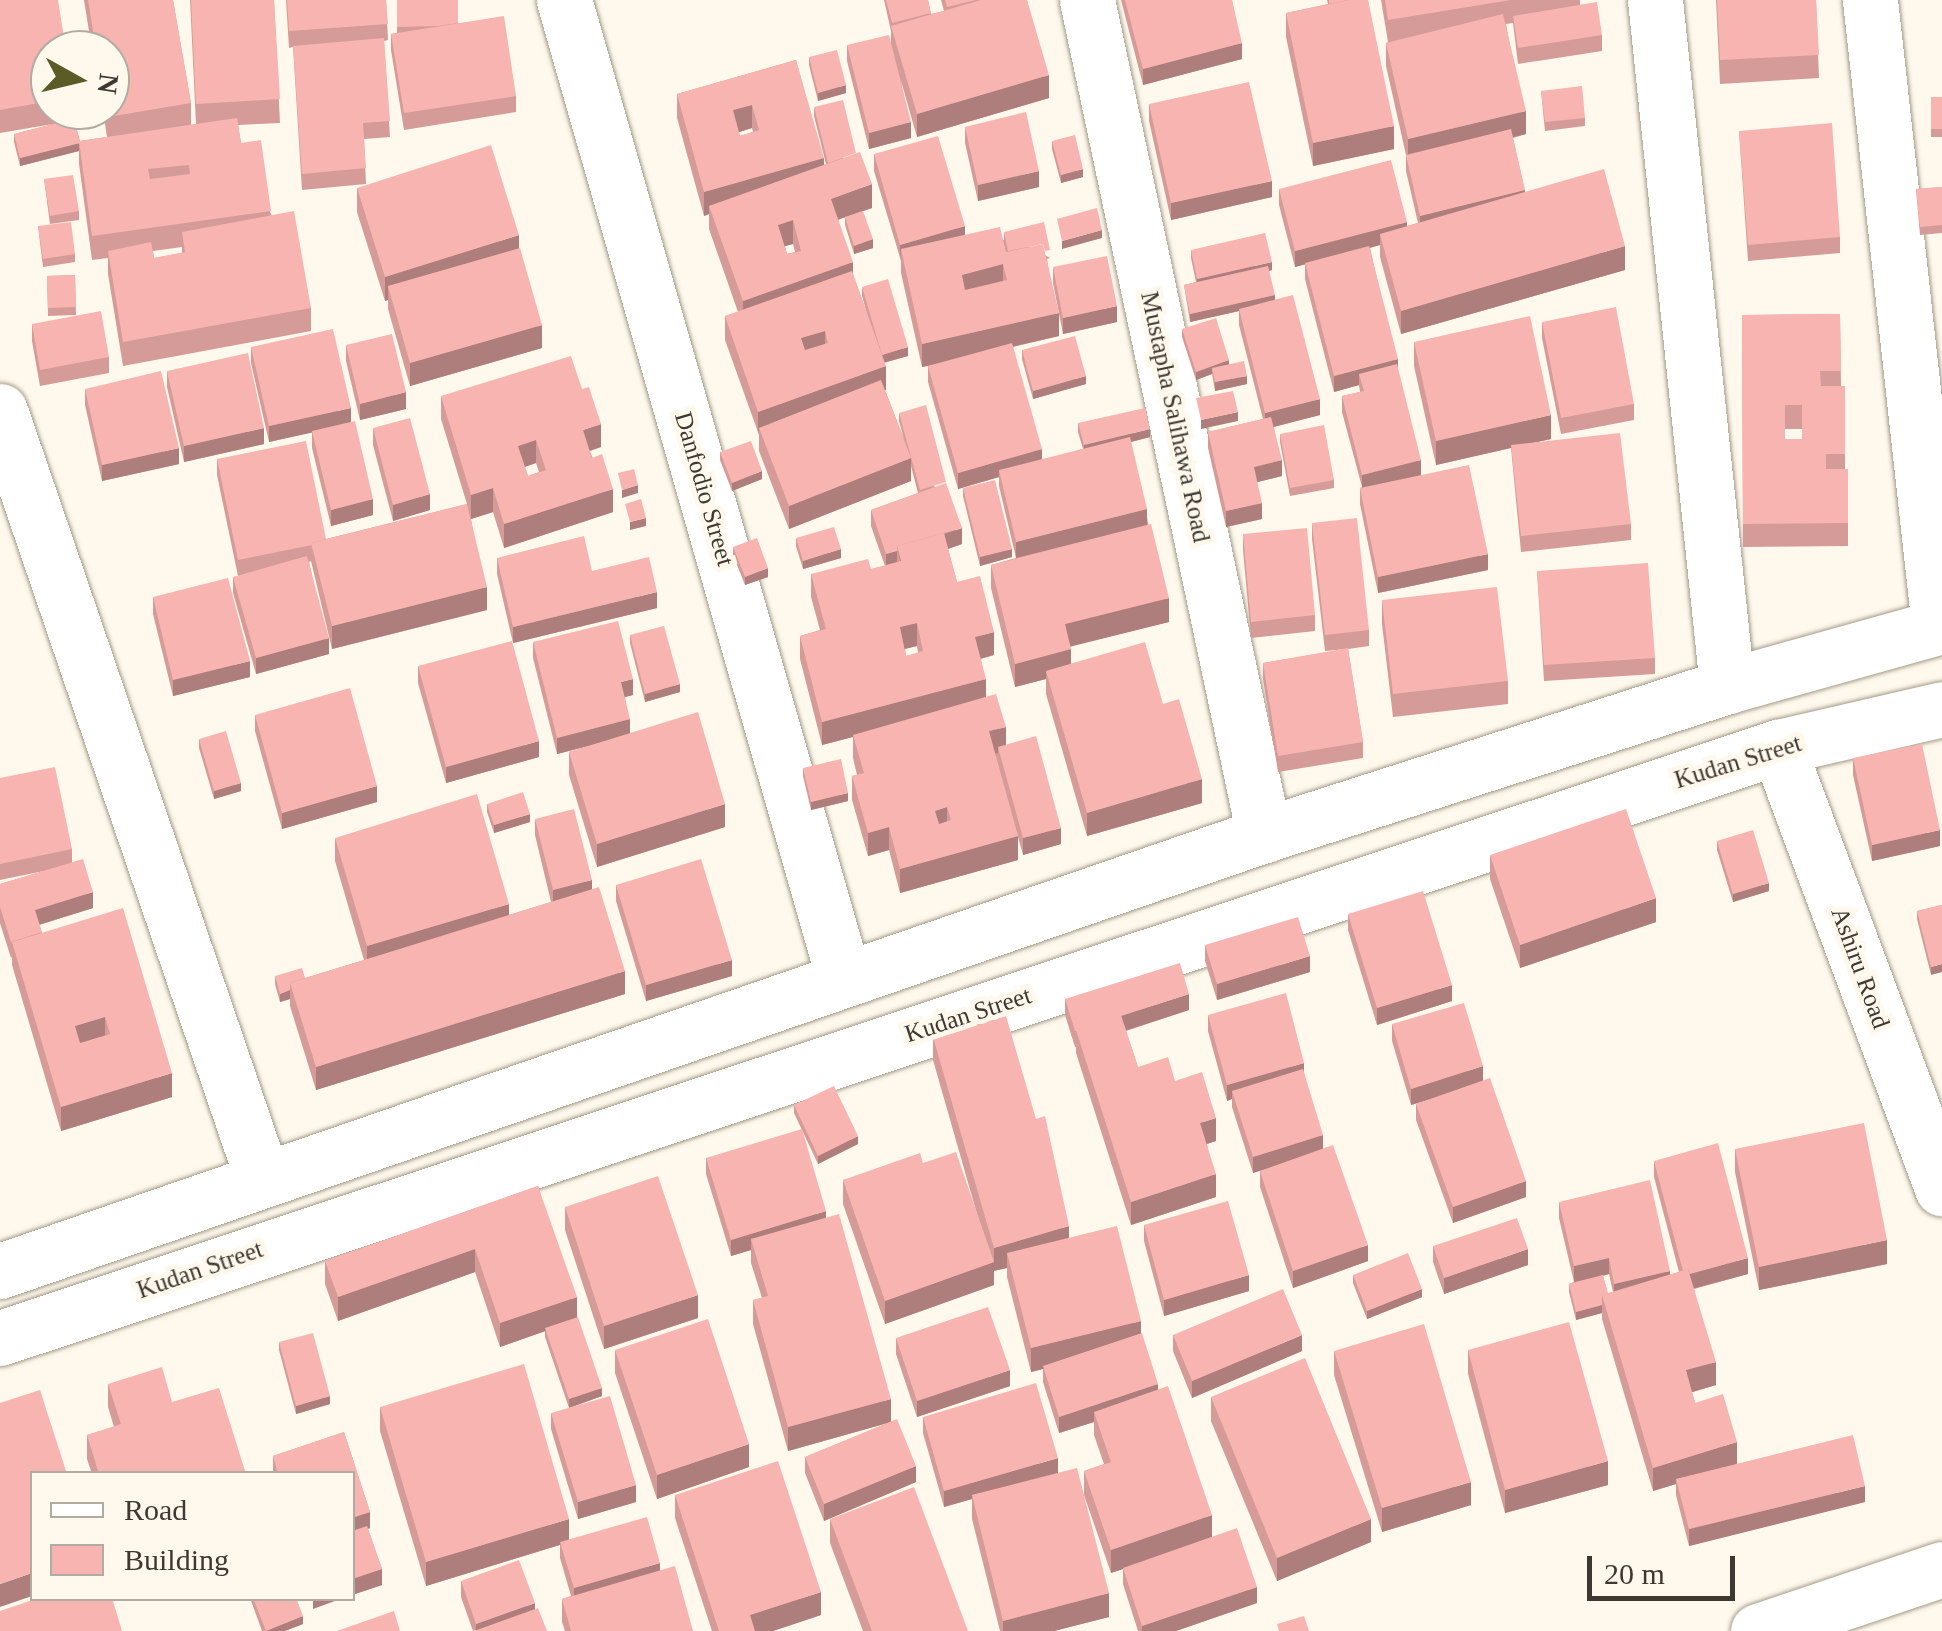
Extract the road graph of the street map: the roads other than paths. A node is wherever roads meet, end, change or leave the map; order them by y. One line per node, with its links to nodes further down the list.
1 (564, 0): 11 (street, Danfodio Street)
2 (1087, 0): 10 (street, Mustapha Salihawa Road)
3 (1655, 0): 7 (street)
4 (1870, 0): 6 (street)
5 (3, 428): 12 (street)
6 (1940, 626): 7 (street)
7 (1727, 686): 10 (street)
8 (1942, 710): 9 (street, Kudan Street)
9 (1778, 747): 13 (street, Ashiru Road); 15 (street, Kudan Street)
10 (1264, 835): 11 (street)
11 (844, 979): 12 (street)
12 (263, 1180): 14 (street)
13 (1942, 1189)
14 (0, 1271)
15 (0, 1338)
16 (1942, 1569): 17 (street)
17 (1758, 1631)

